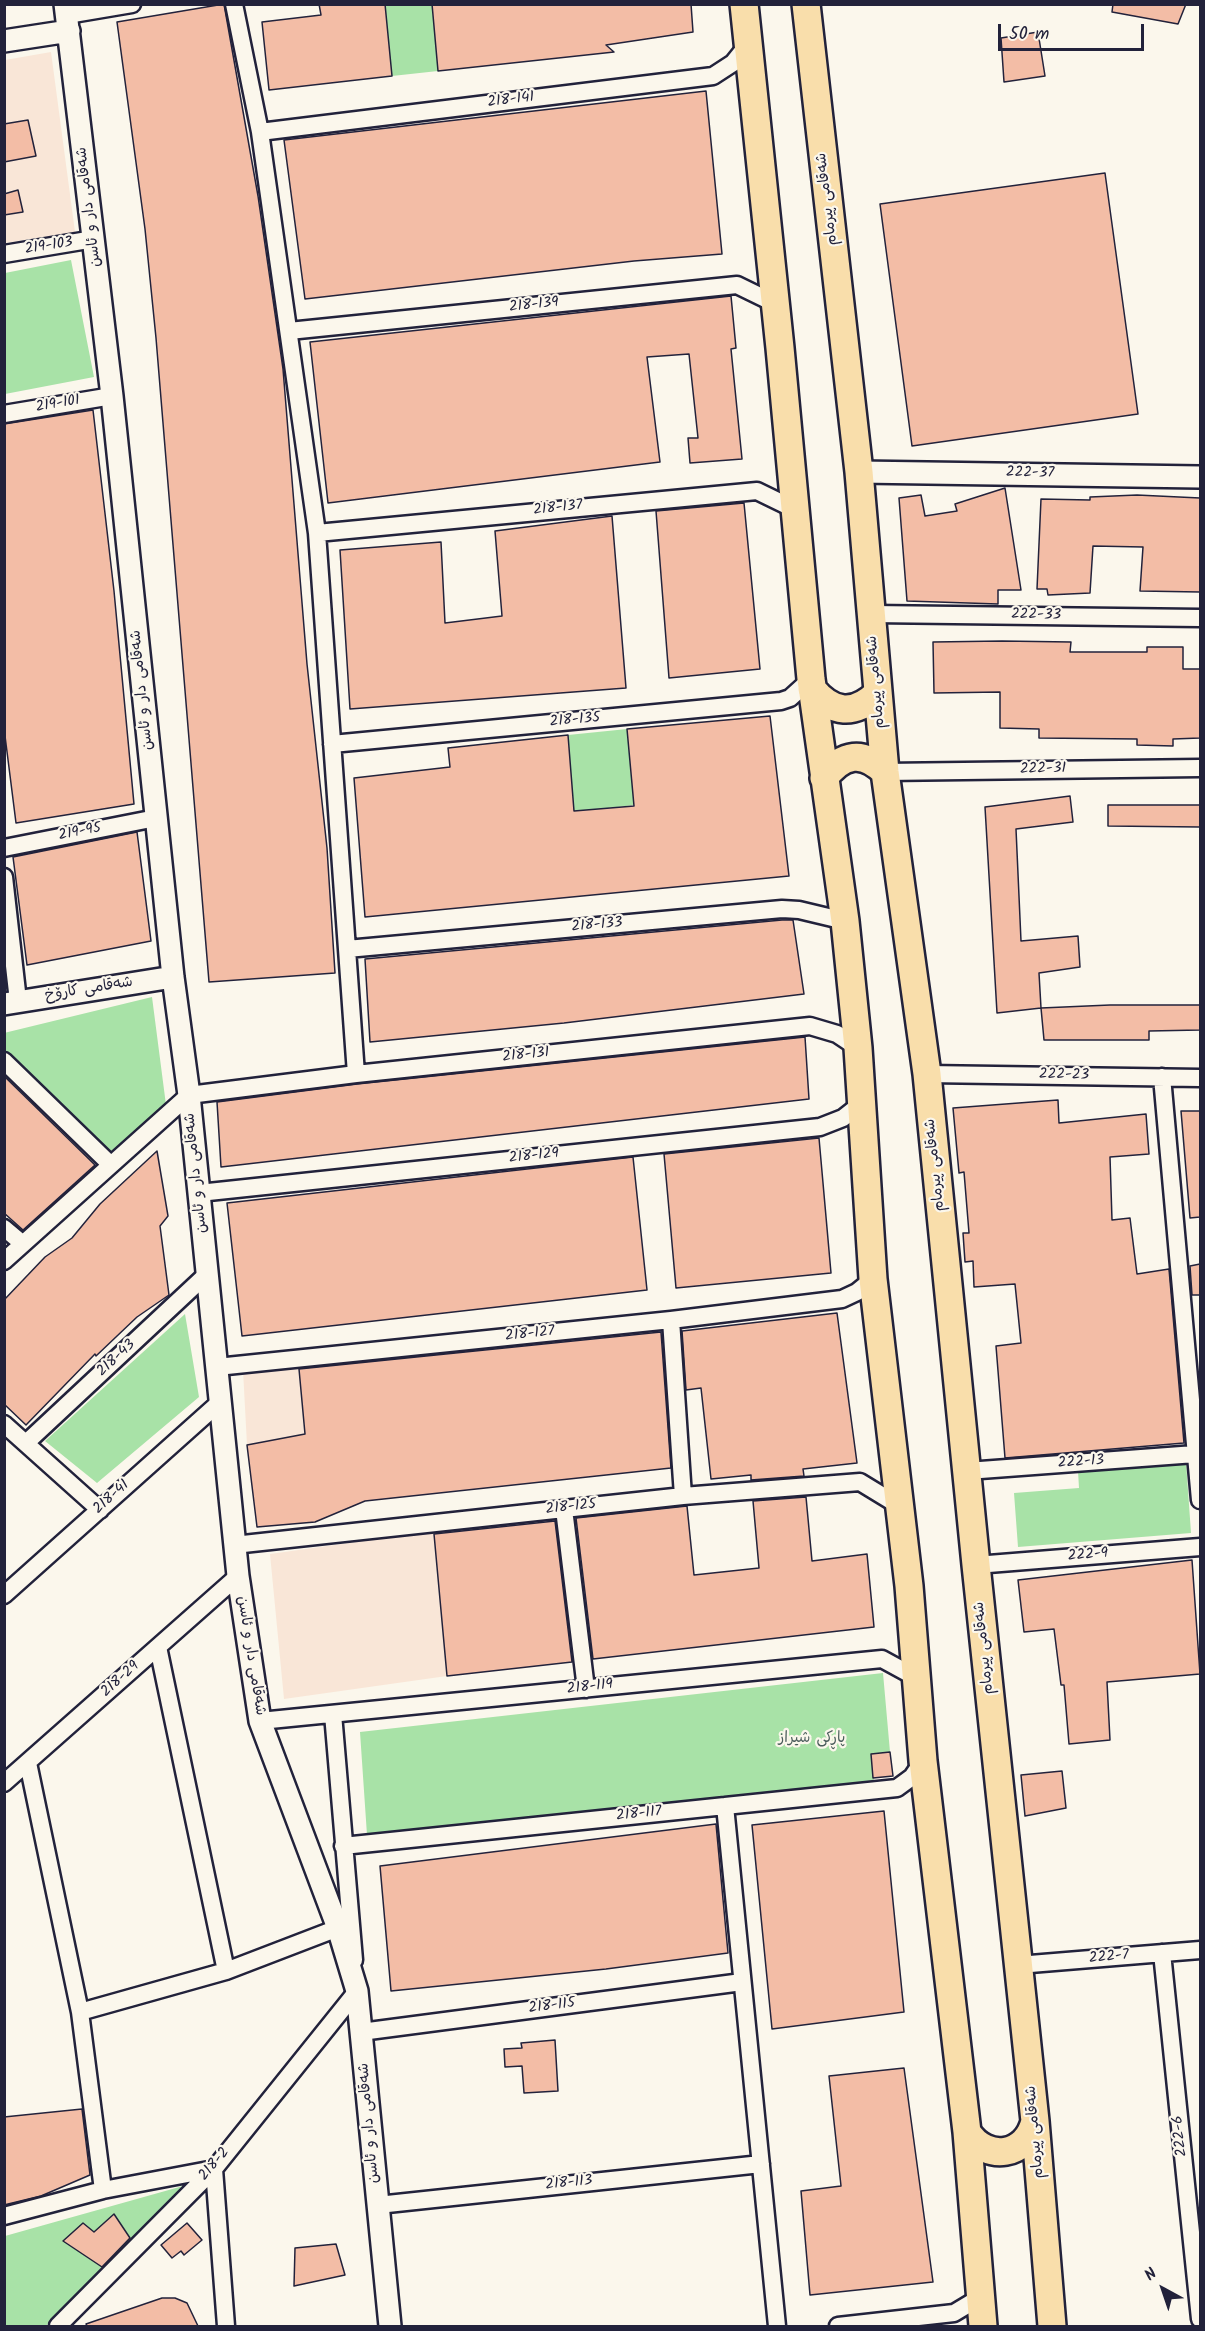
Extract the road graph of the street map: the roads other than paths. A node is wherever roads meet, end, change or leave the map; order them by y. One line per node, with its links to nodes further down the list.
1 (132, 4): 5 (street)
2 (234, 4): 8 (street)
3 (744, 4): 7 (highway)
4 (806, 4): 15 (highway, شەقامی پیرمام)
5 (67, 17): 6 (street); 9 (street, شەقامی دار و ئاسن)
6 (4, 41)
7 (749, 43): 8 (street, 218-141); 11 (highway)
8 (260, 132): 12 (street)
9 (94, 239): 10 (street, 219-103); 13 (street, شەقامی دار و ئاسن)
10 (4, 254)
11 (776, 304): 12 (street, 218-139); 17 (highway)
12 (289, 331): 18 (street)
13 (112, 396): 14 (street, 219-101); 27 (street, شەقامی دار و ئاسن)
14 (4, 414)
15 (860, 472): 16 (street, 222-37); 19 (highway, شەقامی پیرمام)
16 (1200, 477)
17 (794, 509): 18 (street, 218-137); 21 (highway)
18 (317, 533): 23 (street)
19 (872, 614): 20 (street, 222-33); 22 (highway, شەقامی پیرمام)
20 (1200, 618)
21 (812, 684): 22 (highway); 23 (street, 218-135); 26 (highway)
22 (878, 693): 25 (highway, شەقامی پیرمام)
23 (332, 744): 31 (street)
24 (1200, 768): 25 (street, 222-31)
25 (885, 772): 26 (highway); 37 (highway, شەقامی پیرمام)
26 (824, 778): 30 (highway)
27 (156, 818): 28 (street, 219-95); 32 (street, شەقامی دار و ئاسن)
28 (4, 848)
29 (4, 877): 33 (street)
30 (845, 921): 31 (street, 218-133); 34 (highway)
31 (347, 949): 36 (street)
32 (173, 977): 33 (street, شەقامی کارۆخ); 40 (street, شەقامی دار و ئاسن)
33 (11, 1002)
34 (858, 1048): 36 (street, 218-131); 41 (highway)
35 (4, 1061): 42 (street)
36 (356, 1074): 40 (street, 218-131)
37 (927, 1074): 38 (street, 222-23); 55 (highway, شەقامی پیرمام)
38 (1162, 1077): 39 (street, 222-23); 54 (street)
39 (1200, 1078)
40 (189, 1095): 42 (street); 43 (street, شەقامی دار و ئاسن)
41 (862, 1103): 43 (street, 218-129); 48 (highway)
42 (111, 1165): 45 (street)
43 (199, 1193): 47 (street, شەقامی دار و ئاسن)
44 (4, 1228): 45 (street)
45 (23, 1244): 46 (street)
46 (4, 1261)
47 (207, 1274): 50 (street, شەقامی دار و ئاسن); 53 (street, 218-43)
48 (873, 1279): 49 (street, 218-127); 58 (highway)
49 (671, 1320): 50 (street, 218-127); 56 (street)
50 (217, 1367): 51 (street, شەقامی دار و ئاسن)
51 (220, 1402): 60 (street, 218-41); 61 (street, شەقامی دار و ئاسن)
52 (4, 1424): 53 (street)
53 (26, 1443): 60 (street)
54 (1197, 1457): 55 (street, 222-13); 57 (street)
55 (967, 1471): 63 (highway, شەقامی پیرمام)
56 (683, 1496): 58 (street, 218-125); 59 (street, 218-125)
57 (1200, 1498)
58 (900, 1507): 67 (highway)
59 (564, 1509): 61 (street, 218-125); 68 (street)
60 (100, 1510): 65 (street, 218-41)
61 (234, 1545): 64 (street, شەقامی دار و ئاسن)
62 (1200, 1547): 63 (street, 222-9)
63 (976, 1564): 79 (highway, شەقامی پیرمام)
64 (238, 1576): 66 (street, 218-29); 70 (street, شەقامی دار و ئاسن)
65 (4, 1595)
66 (158, 1647): 72 (street, 218-29); 80 (street)
67 (915, 1677): 68 (street, 218-119); 71 (highway)
68 (586, 1689): 69 (street, 218-119)
69 (333, 1714): 70 (street, 218-119); 75 (street)
70 (260, 1721): 76 (street, شەقامی دار و ئاسن)
71 (923, 1761): 74 (street, 218-117); 86 (highway)
72 (28, 1763): 73 (street, 218-29); 83 (street)
73 (4, 1784)
74 (725, 1806): 75 (street, 218-117); 81 (street)
75 (343, 1846): 82 (street)
76 (338, 1928): 80 (street); 82 (street, شەقامی دار و ئاسن)
77 (1200, 1950): 78 (street, 222-7)
78 (1162, 1953): 79 (street, 222-7); 93 (street, 222-6)
79 (1018, 1965): 85 (highway, شەقامی پیرمام)
80 (226, 1971): 83 (street)
81 (742, 1982): 84 (street, 218-115); 87 (street)
82 (357, 1991): 84 (street, شەقامی دار و ئاسن); 88 (street, 218-2)
83 (80, 2012): 89 (street)
84 (361, 2032): 90 (street, شەقامی دار و ئاسن)
85 (1035, 2121): 86 (highway); 100 (highway, شەقامی پیرمام)
86 (967, 2132): 92 (highway)
87 (760, 2164): 90 (street, 218-113); 97 (street)
88 (214, 2169): 89 (street); 94 (street, 218-2); 95 (street)
89 (103, 2190): 91 (street)
90 (378, 2205): 96 (street, شەقامی دار و ئاسن)
91 (4, 2216)
92 (979, 2298): 98 (street); 99 (highway)
93 (1200, 2319)
94 (58, 2326)
95 (226, 2326)
96 (390, 2326)
97 (777, 2326)
98 (838, 2326)
99 (983, 2326)
100 (1052, 2326)

